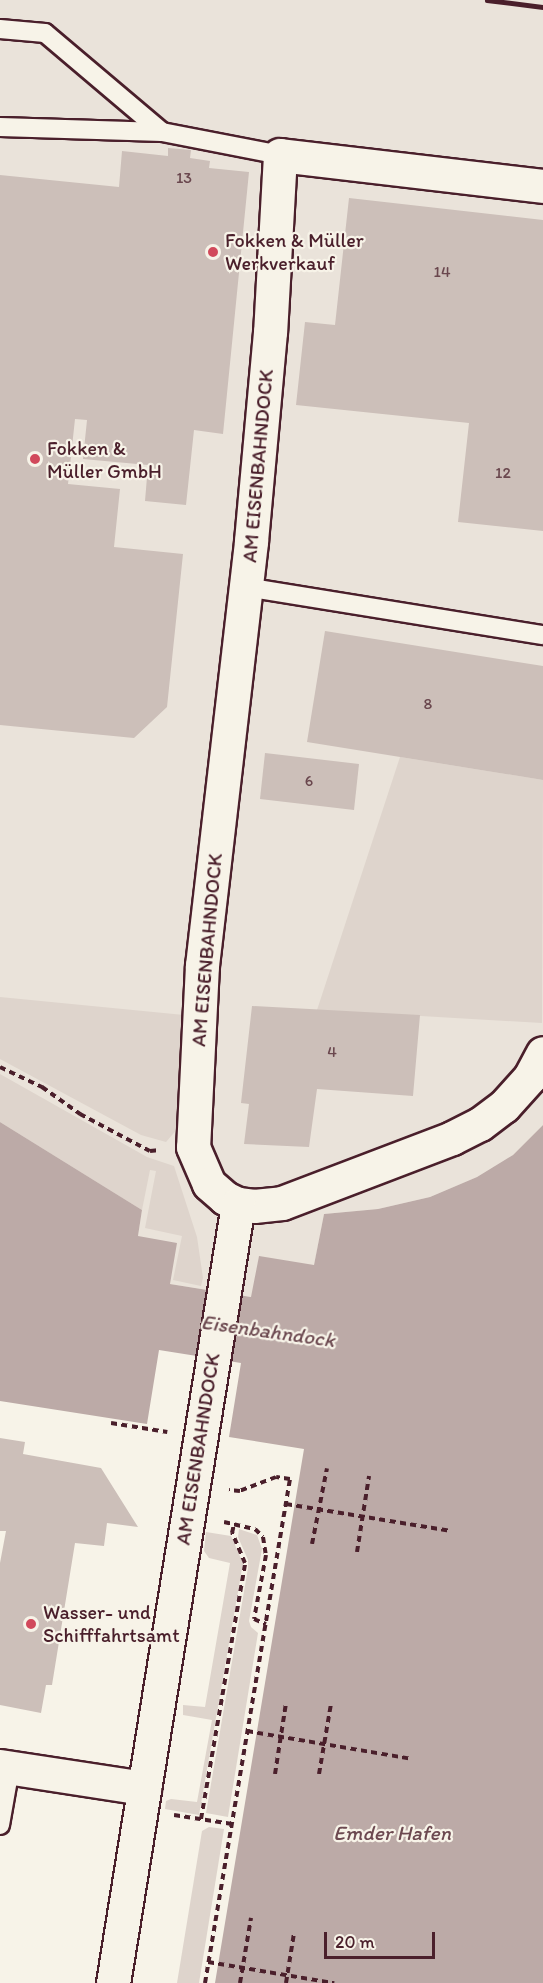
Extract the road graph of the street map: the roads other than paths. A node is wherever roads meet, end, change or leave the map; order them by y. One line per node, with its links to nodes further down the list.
1 (0, 29): 3 (lane)
2 (0, 127): 3 (lane)
3 (162, 132): 4 (lane)
4 (280, 155): 5 (street); 6 (street, AM EISENBAHNDOCK)
5 (543, 186)
6 (246, 587): 7 (lane); 9 (street, AM EISENBAHNDOCK)
7 (543, 635)
8 (543, 1053): 9 (street)
9 (238, 1204): 11 (street, AM EISENBAHNDOCK)
10 (5, 1767): 11 (street); 12 (lane)
11 (144, 1788): 13 (street, AM EISENBAHNDOCK)
12 (0, 1825)
13 (113, 1983)

